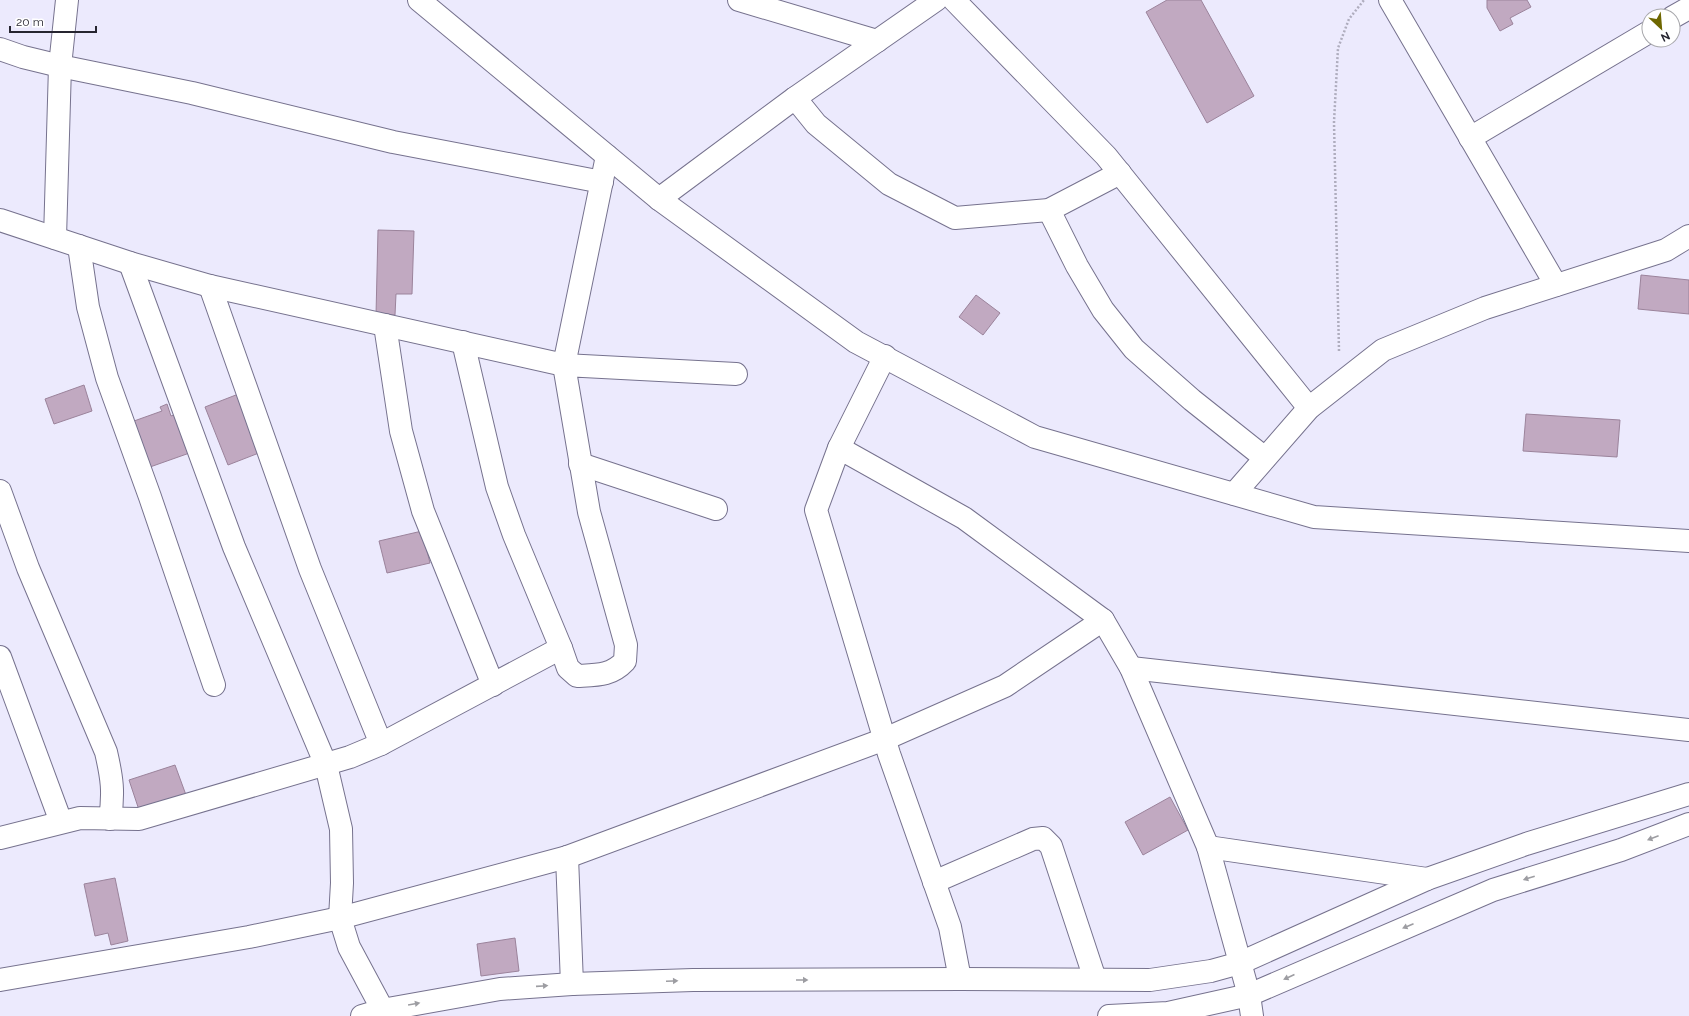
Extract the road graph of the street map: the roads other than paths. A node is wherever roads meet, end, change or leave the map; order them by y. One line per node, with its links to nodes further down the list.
1 (67, 0): 10 (street)
2 (419, 0): 13 (street)
3 (739, 0): 8 (street)
4 (936, 0): 8 (street)
5 (954, 0): 14 (street)
6 (1390, 0): 12 (street)
7 (1641, 37): 12 (street)
8 (877, 41): 11 (street)
9 (0, 49): 10 (street)
10 (60, 66): 15 (street); 20 (street)
11 (796, 98): 16 (street); 17 (street)
12 (1470, 138): 23 (street)
13 (607, 156): 15 (street); 16 (street)
14 (1120, 173): 17 (street); 30 (street)
15 (602, 182): 28 (street)
16 (659, 199): 27 (street)
17 (1049, 210): 32 (street)
18 (0, 220): 20 (street)
19 (1689, 236): 23 (street)
20 (55, 238): 21 (street)
21 (79, 246): 22 (street); 42 (street)
22 (130, 263): 24 (street); 47 (street)
23 (1556, 285): 30 (street)
24 (210, 286): 25 (street); 46 (street)
25 (386, 325): 26 (street); 43 (street)
26 (463, 342): 28 (street); 39 (street)
27 (885, 356): 31 (street); 35 (street)
28 (564, 364): 29 (street); 33 (street)
29 (736, 374)
30 (1309, 408): 32 (street)
31 (839, 448): 38 (street); 45 (street)
32 (1265, 458): 35 (street)
33 (580, 464): 36 (street); 39 (street)
34 (0, 491): 49 (street)
35 (1234, 494): 37 (street)
36 (716, 509)
37 (1689, 541)
38 (1103, 620): 41 (street); 45 (street)
39 (561, 648): 43 (street)
40 (0, 657): 50 (street)
41 (1131, 668): 44 (street); 53 (street)
42 (214, 685)
43 (493, 685): 46 (street)
44 (1689, 730)
45 (885, 739): 54 (street); 56 (street)
46 (381, 744): 47 (street)
47 (326, 765): 49 (street); 57 (street)
48 (1689, 794): 55 (street)
49 (110, 819): 50 (street)
50 (61, 822): 52 (street)
51 (1689, 824): 63 (street, one-way to 63)
52 (0, 838)
53 (1208, 847): 55 (street); 58 (street)
54 (567, 857): 57 (street); 62 (street)
55 (1427, 879): 58 (street)
56 (934, 882): 59 (street); 60 (street)
57 (340, 918): 61 (street); 64 (street)
58 (1240, 963): 60 (street); 63 (street)
59 (960, 979): 60 (street); 62 (street, one-way to 59)
60 (1095, 979)
61 (0, 980)
62 (572, 984): 64 (street, one-way to 62)
63 (1249, 995): 65 (street); 66 (street)
64 (377, 1014)
65 (1109, 1016)
66 (1252, 1016)

